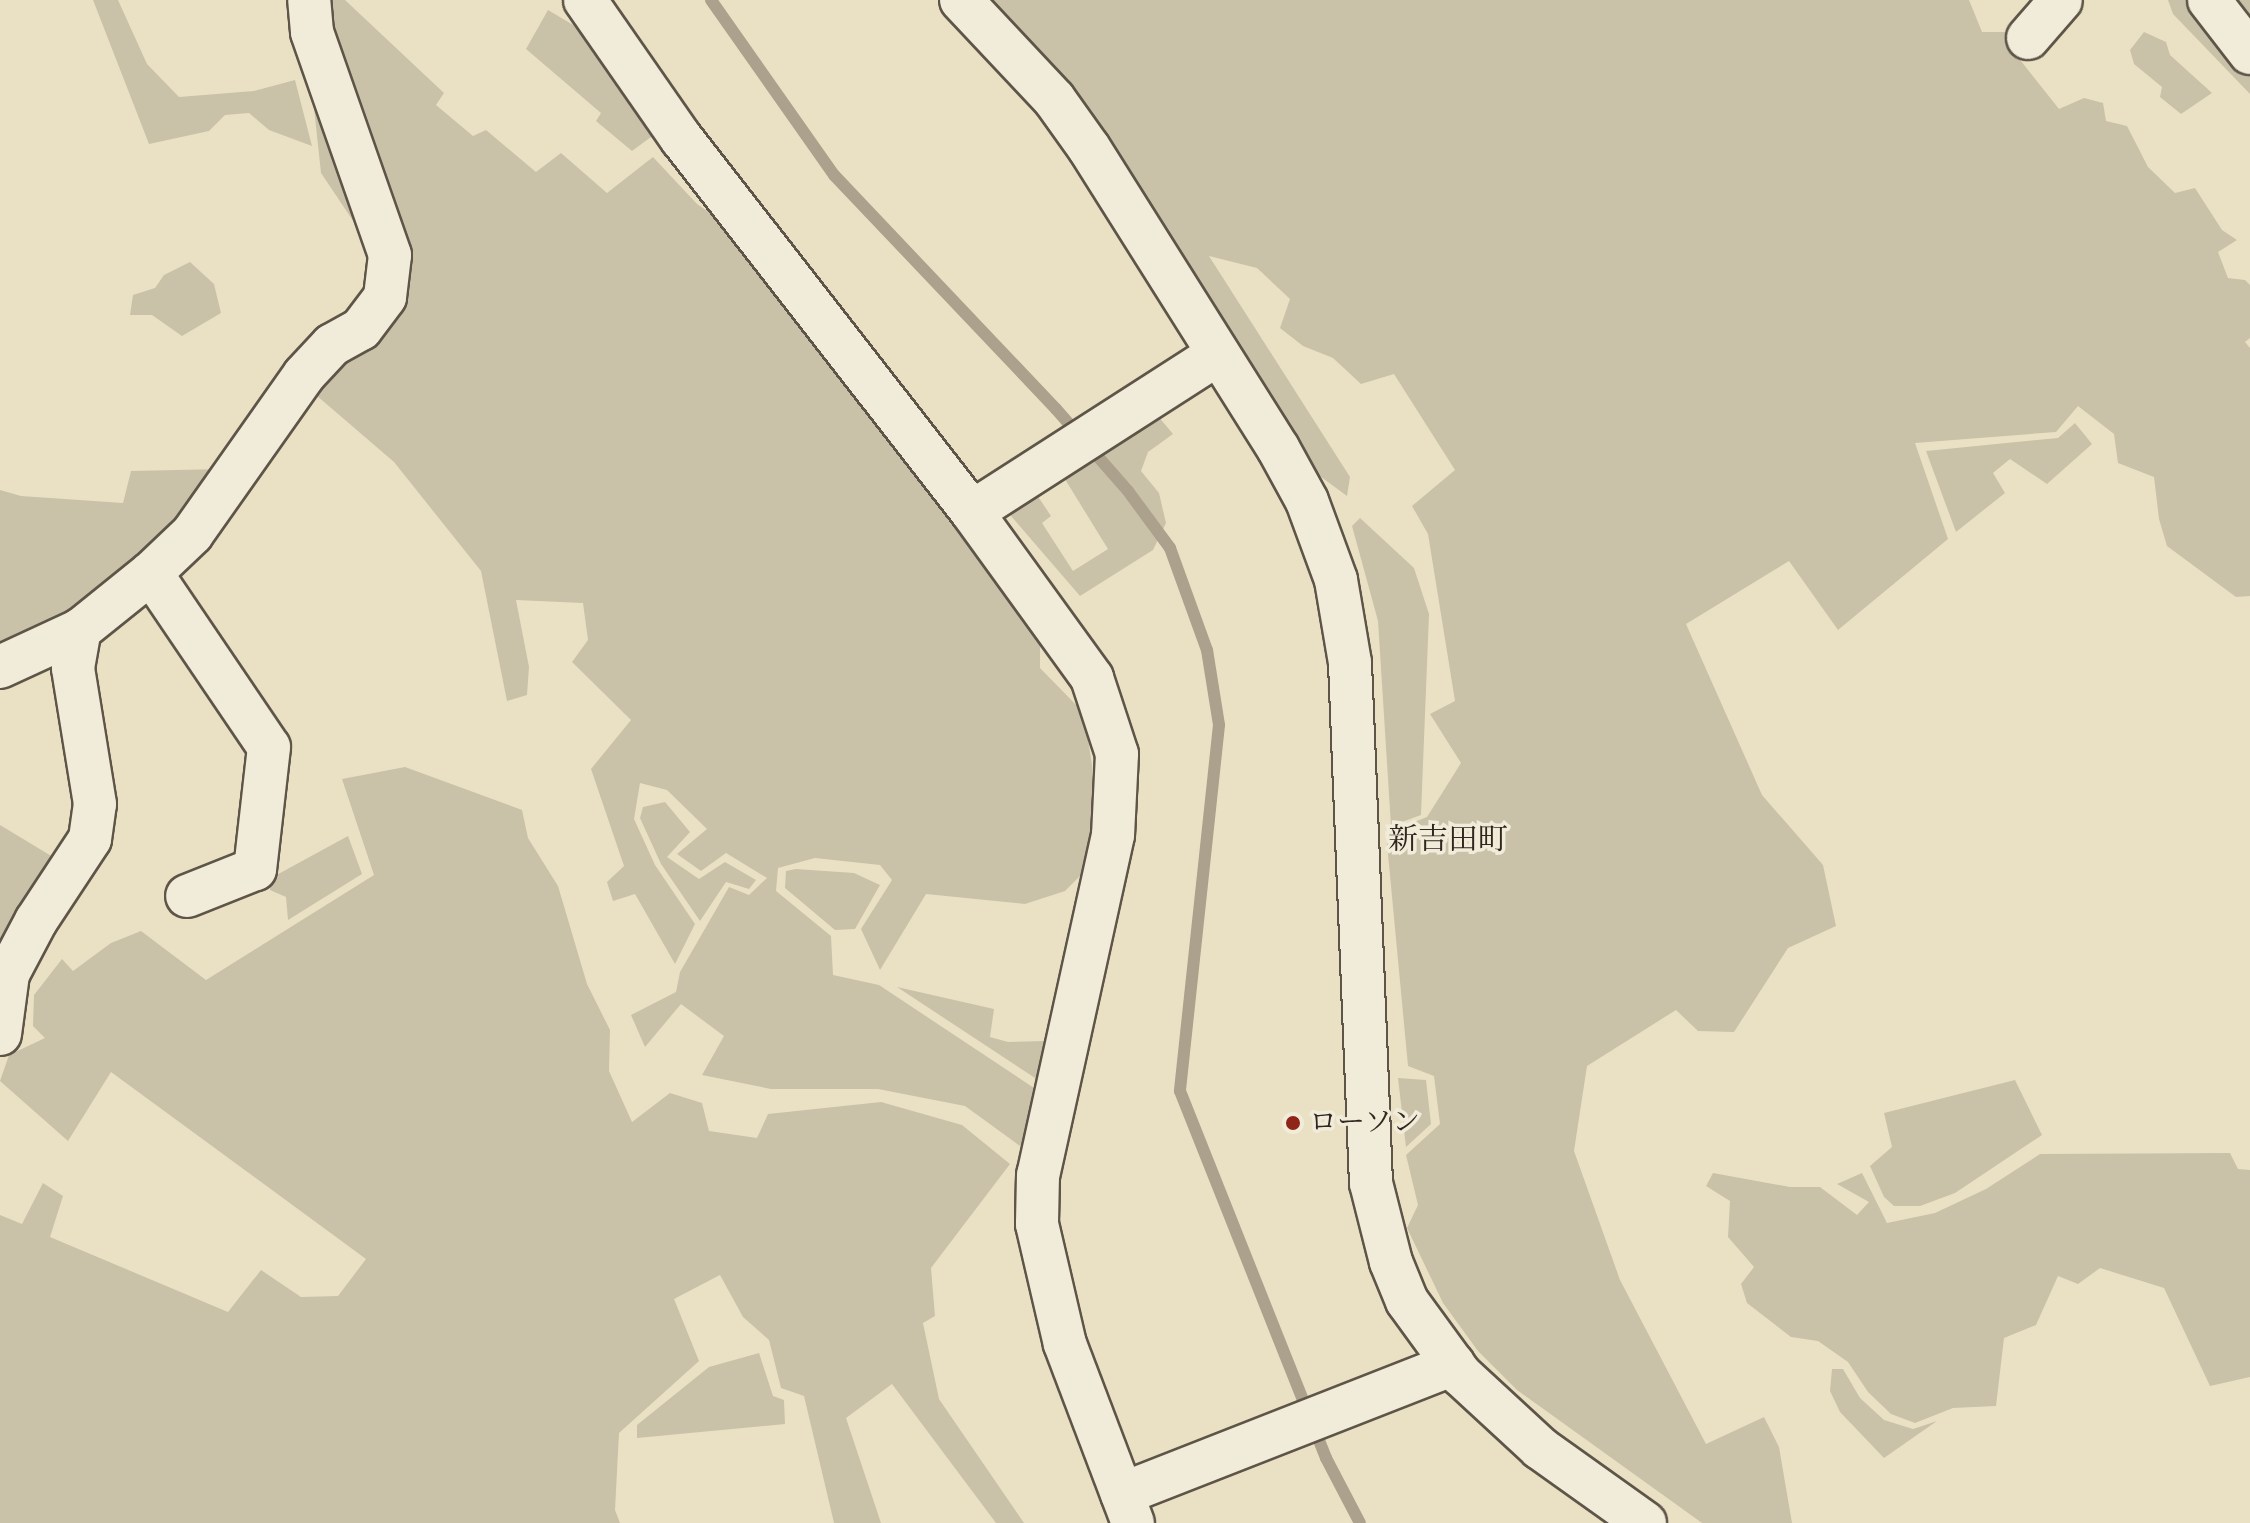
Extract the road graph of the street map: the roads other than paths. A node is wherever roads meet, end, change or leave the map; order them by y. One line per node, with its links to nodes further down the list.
1 (309, 0): 10 (street)
2 (585, 0): 9 (street)
3 (961, 0): 8 (street)
4 (2061, 0): 6 (street)
5 (2209, 0): 7 (street)
6 (2028, 38)
7 (2250, 53)
8 (1218, 354): 9 (street); 15 (street)
9 (972, 512): 16 (street)
10 (151, 573): 11 (street); 13 (street)
11 (80, 630): 12 (street); 14 (street)
12 (0, 667)
13 (187, 896)
14 (0, 1034)
15 (1453, 1364): 16 (street); 17 (street)
16 (1128, 1509)
17 (1645, 1523)

